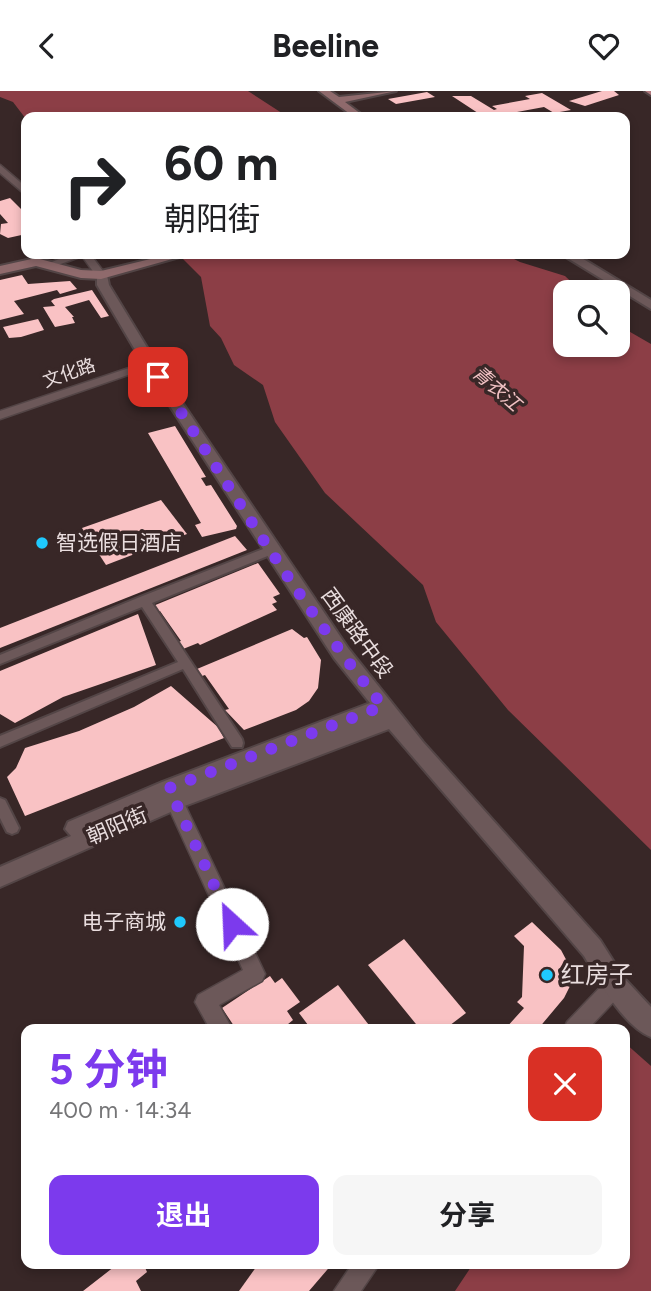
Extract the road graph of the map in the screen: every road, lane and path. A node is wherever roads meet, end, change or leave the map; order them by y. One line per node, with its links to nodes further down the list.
1 (324, 91): 3 (main road)
2 (391, 91): 3 (main road)
3 (338, 100): 4 (main road)
4 (354, 112)
5 (0, 168): 6 (street)
6 (4, 176): 7 (street)
7 (21, 188)
8 (22, 259): 15 (main road)
9 (28, 259): 17 (main road)
10 (37, 259): 16 (main road)
11 (66, 259): 16 (street)
12 (89, 259): 18 (street, 西康路中段)
13 (164, 259): 18 (main road)
14 (576, 259): 19 (street)
15 (0, 263)
16 (50, 265): 18 (main road)
17 (0, 271)
18 (101, 275): 20 (street, 西康路中段)
19 (648, 298)
20 (150, 363): 21 (street, 文化路); 22 (street, 西康路中段)
21 (0, 415)
22 (271, 550): 23 (street); 26 (street, 西康路中段)
23 (144, 600): 24 (street); 25 (street)
24 (0, 660)
25 (186, 663): 27 (street); 28 (street)
26 (388, 712): 29 (street, 朝阳街); 34 (street, 西康路中段)
27 (0, 743)
28 (237, 743)
29 (172, 794): 32 (street, 朝阳街); 33 (street, 朝阳街); 36 (street)
30 (0, 804): 31 (street)
31 (12, 828)
32 (0, 863)
33 (0, 877)
34 (614, 986): 35 (street, 西康路中段); 37 (street)
35 (642, 1017)
36 (219, 1024)
37 (579, 1024)
38 (363, 1269): 39 (street)
39 (346, 1291)

